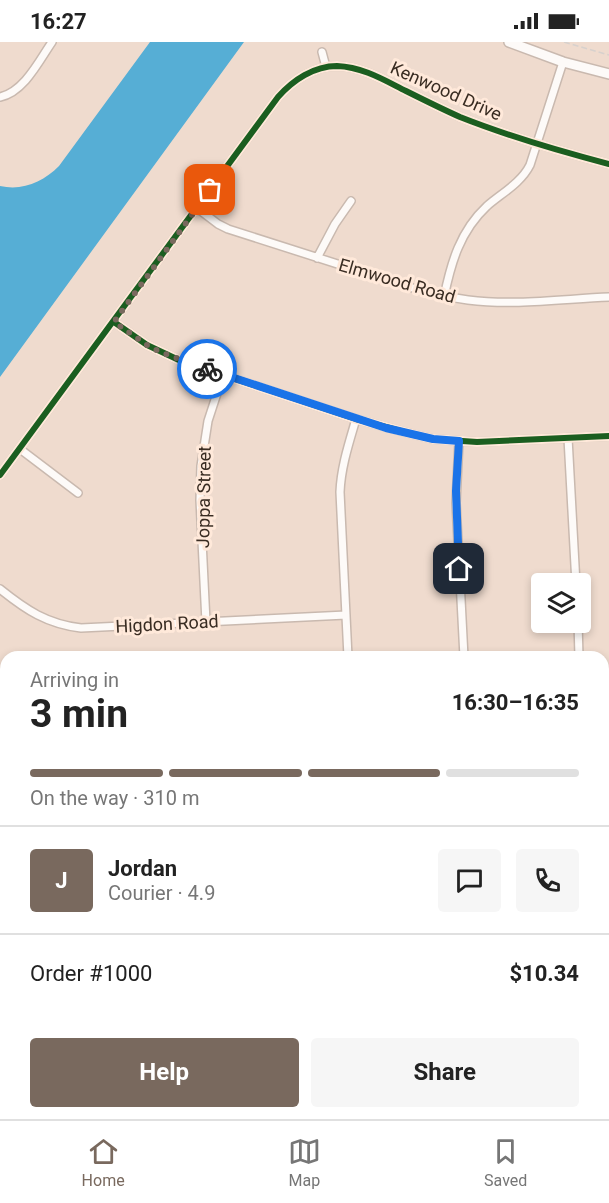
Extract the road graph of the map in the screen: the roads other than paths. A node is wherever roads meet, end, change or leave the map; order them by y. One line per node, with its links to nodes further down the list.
1 (52, 42): 7 (street)
2 (508, 42): 4 (street)
3 (322, 52): 5 (street)
4 (562, 62): 6 (street); 8 (street)
5 (326, 67): 8 (street, Kenwood Drive); 11 (street, Kenwood Drive)
6 (609, 74)
7 (0, 97)
8 (537, 143): 9 (street, Kenwood Drive); 13 (street)
9 (609, 164)
10 (351, 201): 12 (street)
11 (197, 208): 12 (street, Elmwood Road); 15 (street, Kenwood Drive)
12 (316, 258): 13 (street, Elmwood Road)
13 (444, 297): 14 (street, Elmwood Road)
14 (609, 297)
15 (114, 322): 16 (street); 21 (street, Kenwood Drive)
16 (223, 375): 17 (street); 27 (street, Joppa Street)
17 (356, 419): 20 (street); 26 (street)
18 (609, 436): 19 (street)
19 (568, 438): 20 (street); 24 (street)
20 (459, 441): 30 (street)
21 (20, 449): 22 (street, Kenwood Drive); 23 (street)
22 (0, 475)
23 (78, 493)
24 (575, 573)
25 (0, 589): 27 (street, Higdon Road)
26 (346, 615): 27 (street, Higdon Road); 29 (street)
27 (206, 621)
28 (578, 633): 31 (street)
29 (348, 651)
30 (464, 651)
31 (579, 651)

